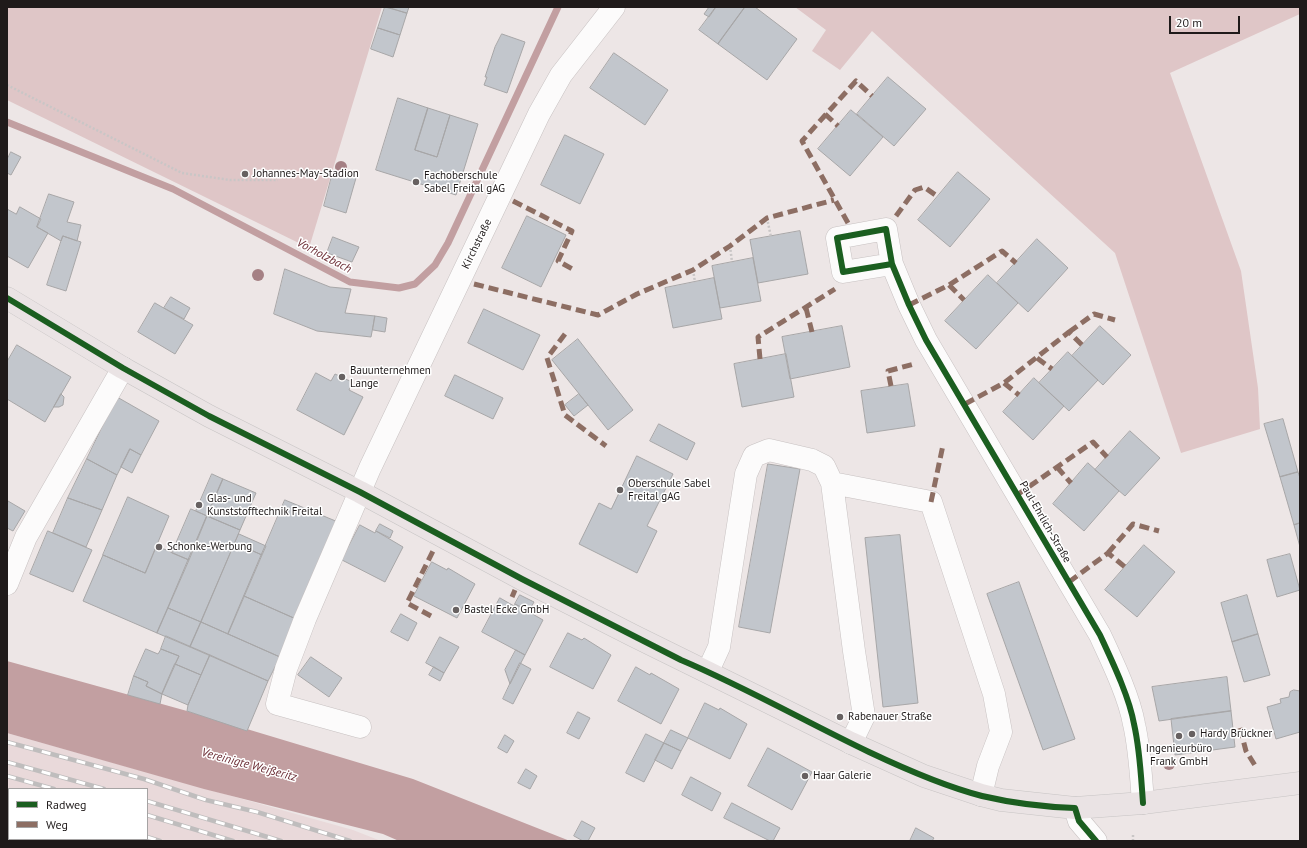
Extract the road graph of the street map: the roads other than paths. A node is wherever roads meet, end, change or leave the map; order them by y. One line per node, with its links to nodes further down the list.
1 (614, 7): 6 (street, Kirchstraße)
2 (892, 264): 13 (street, Paul-Ehrlich-Straße)
3 (7, 298): 4 (main road)
4 (123, 368): 6 (main road); 7 (street)
5 (832, 483): 8 (street); 10 (street); 12 (street)
6 (360, 492): 8 (main road); 9 (street, Kirchstraße)
7 (7, 584)
8 (708, 671): 10 (main road)
9 (360, 727)
10 (851, 743): 12 (main road)
11 (1300, 783): 13 (main road)
12 (981, 795): 14 (main road)
13 (1143, 803): 14 (main road)
14 (1075, 808): 15 (street)
15 (1096, 841)

